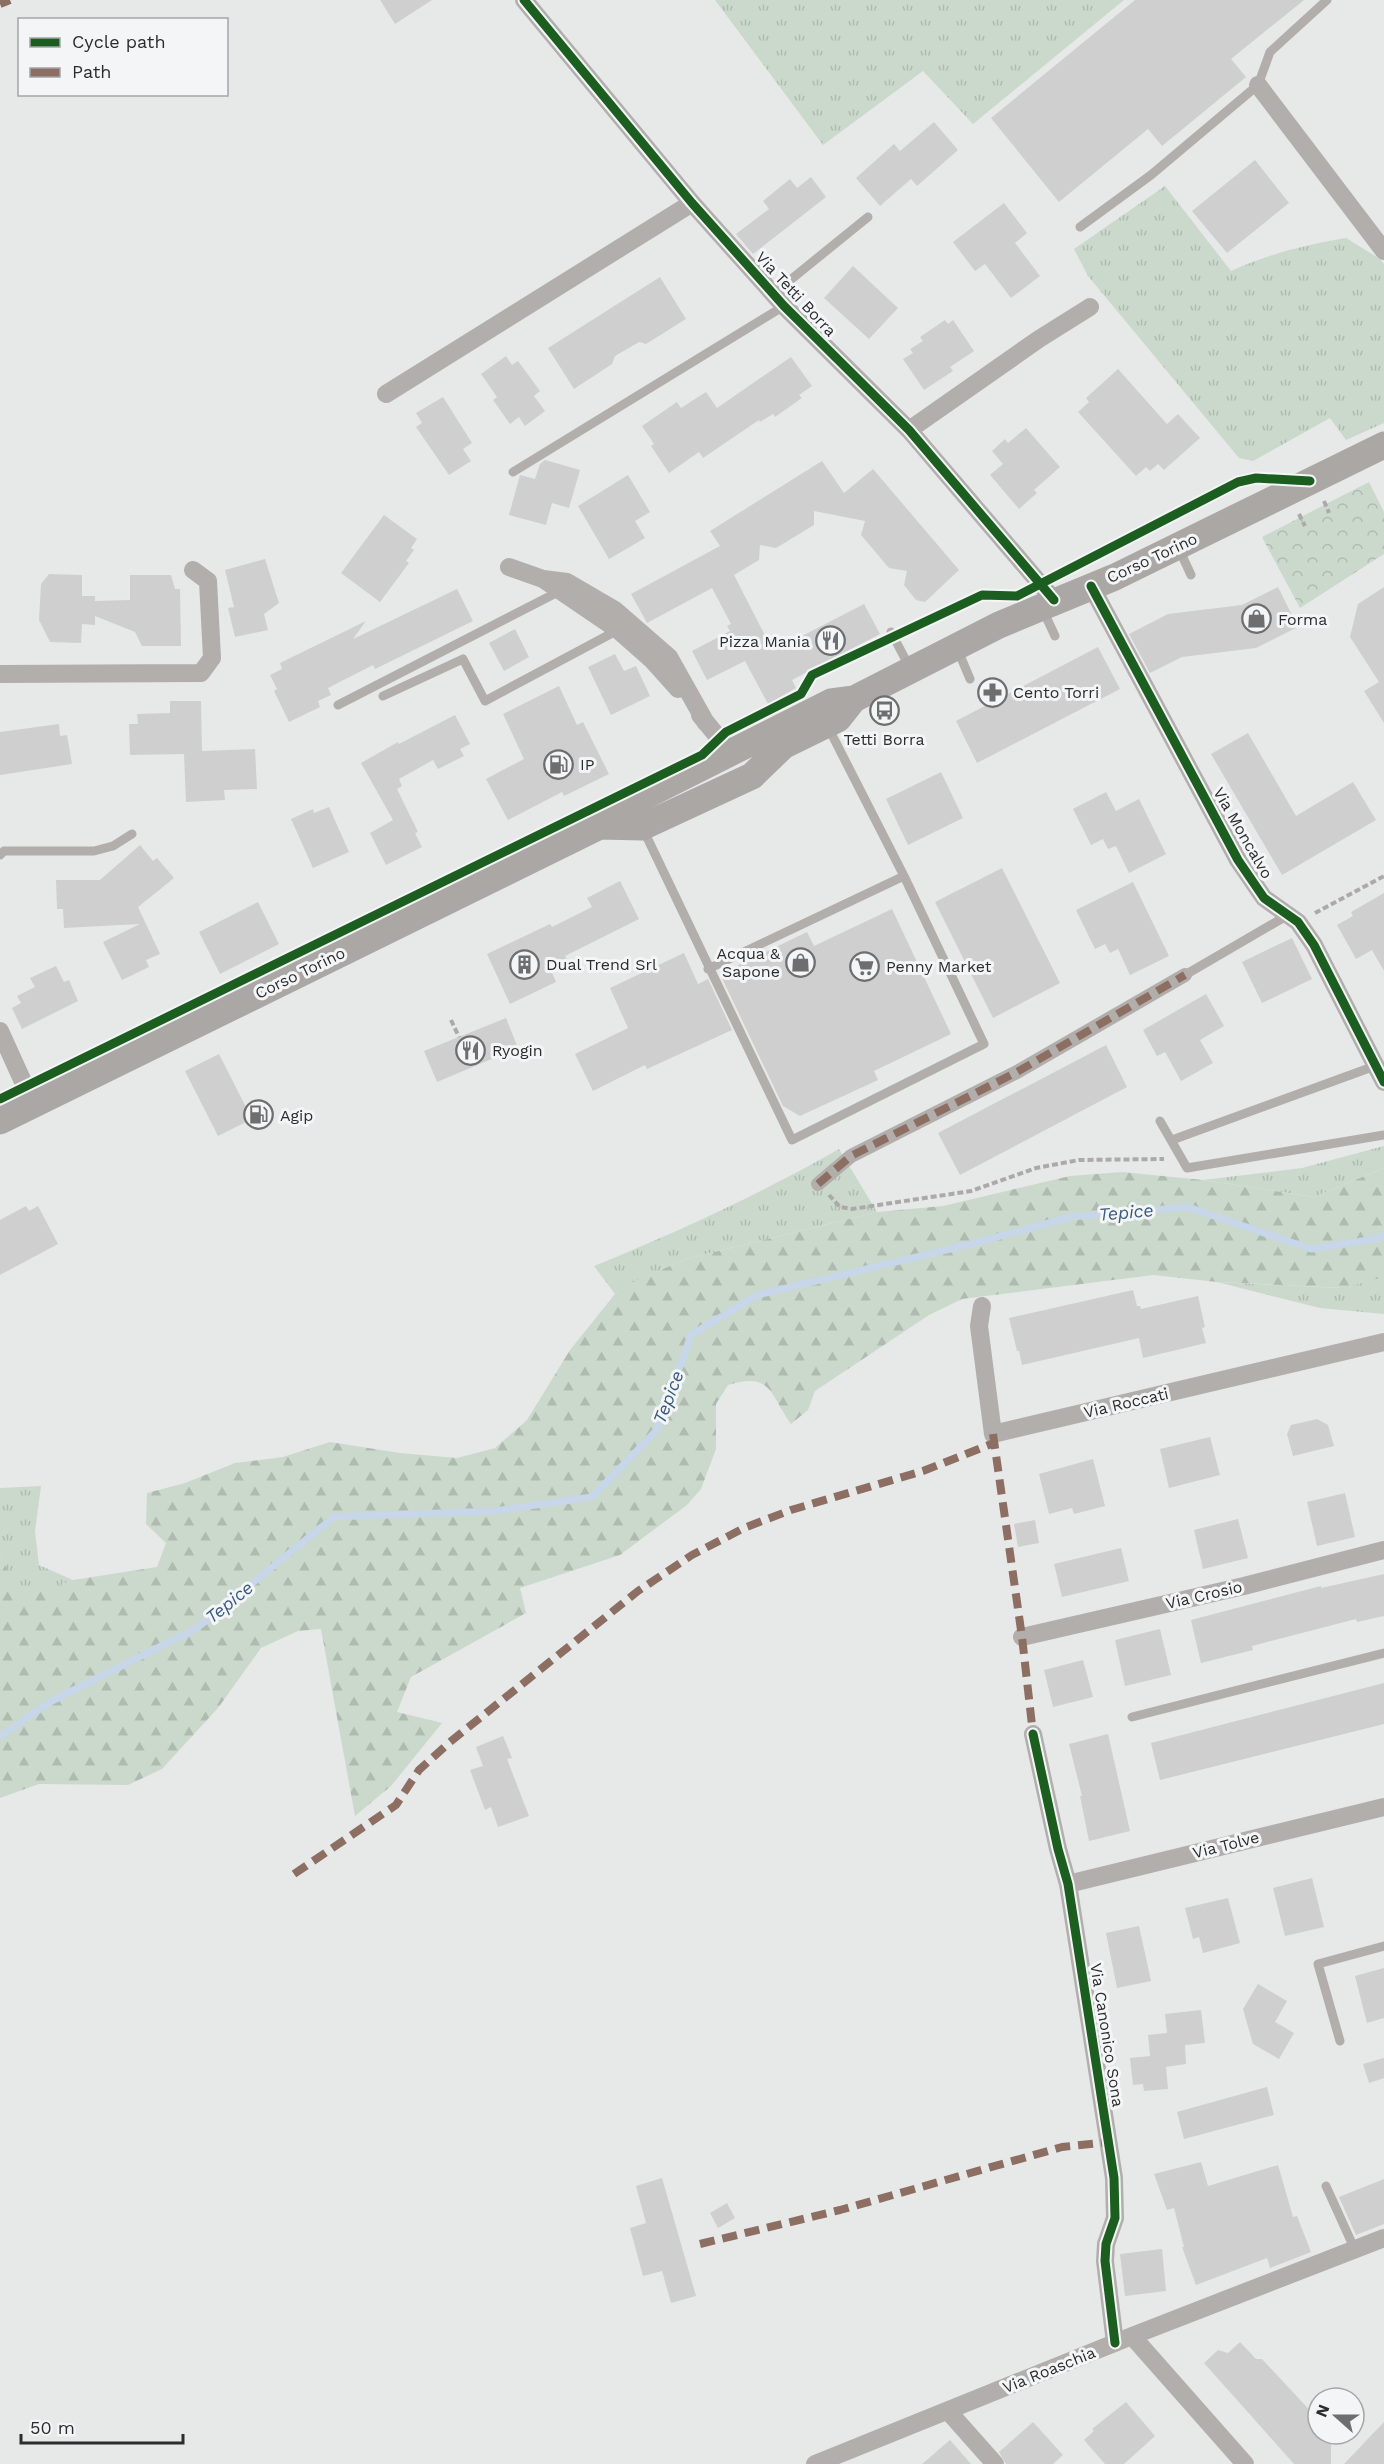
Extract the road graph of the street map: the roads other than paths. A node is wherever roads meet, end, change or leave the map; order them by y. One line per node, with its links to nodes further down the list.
1 (524, 0): 4 (street, Via Tetti Borra)
2 (1327, 0): 3 (lane)
3 (1258, 85): 6 (lane); 7 (street)
4 (692, 203): 8 (street, Via Tetti Borra); 10 (street)
5 (868, 217): 8 (lane)
6 (1080, 227)
7 (1384, 251)
8 (779, 300): 11 (street, Via Tetti Borra); 13 (lane)
9 (1090, 307): 11 (street)
10 (386, 394)
11 (909, 430): 21 (street, Via Tetti Borra)
12 (1384, 445): 14 (main road, Corso Torino)
13 (513, 472)
14 (1178, 546): 17 (lane); 19 (main road, Corso Torino)
15 (509, 567): 18 (street)
16 (192, 570): 27 (street)
17 (1191, 575)
18 (543, 579): 20 (street); 32 (street)
19 (1091, 586): 21 (main road, Corso Torino); 39 (street, Via Moncalvo)
20 (558, 592): 22 (street); 31 (lane)
21 (1048, 603): 24 (lane); 25 (main road, Corso Torino)
22 (618, 630): 29 (lane); 32 (street)
23 (891, 632): 26 (lane)
24 (1055, 636)
25 (956, 646): 26 (main road, Corso Torino); 28 (lane)
26 (910, 668): 30 (main road, Corso Torino)
27 (0, 674)
28 (970, 679)
29 (383, 696)
30 (854, 699): 33 (main road, Corso Torino); 34 (main road, Corso Torino)
31 (338, 705)
32 (706, 723): 34 (street)
33 (827, 725): 34 (main road, Corso Torino); 38 (lane)
34 (747, 755): 35 (main road, Corso Torino)
35 (638, 819): 40 (lane); 45 (main road, Corso Torino)
36 (132, 834): 37 (lane)
37 (0, 855)
38 (904, 876): 40 (lane); 40 (lane)
39 (1293, 919): 41 (lane); 43 (street, Via Moncalvo)
40 (708, 969)
41 (1185, 975): 50 (street)
42 (0, 1031): 45 (street)
43 (1375, 1066): 44 (street, Via Moncalvo); 49 (lane)
44 (1384, 1082)
45 (33, 1106): 46 (main road, Corso Torino)
46 (0, 1121)
47 (1160, 1121): 49 (lane)
48 (1384, 1135): 49 (lane)
49 (1172, 1140)
50 (818, 1184)
51 (982, 1306): 52 (street, Via Roccati)
52 (1384, 1342)
53 (1384, 1550): 54 (street, Via Crosio)
54 (1022, 1637)
55 (1384, 1653): 56 (lane)
56 (1132, 1717)
57 (1033, 1734): 59 (street, Via Canonico Sona)
58 (1384, 1807): 59 (street, Via Tolve)
59 (1068, 1884): 65 (street, Via Canonico Sona)
60 (1384, 1946): 61 (lane)
61 (1340, 2041)
62 (1326, 2186): 64 (lane)
63 (1384, 2238): 64 (street, Via Roaschia)
64 (1354, 2250): 65 (street, Via Roaschia)
65 (1123, 2339): 66 (street, Via Roaschia); 69 (street)
66 (948, 2411): 67 (street, Via Roaschia); 68 (street)
67 (815, 2464)
68 (995, 2464)
69 (1245, 2464)

